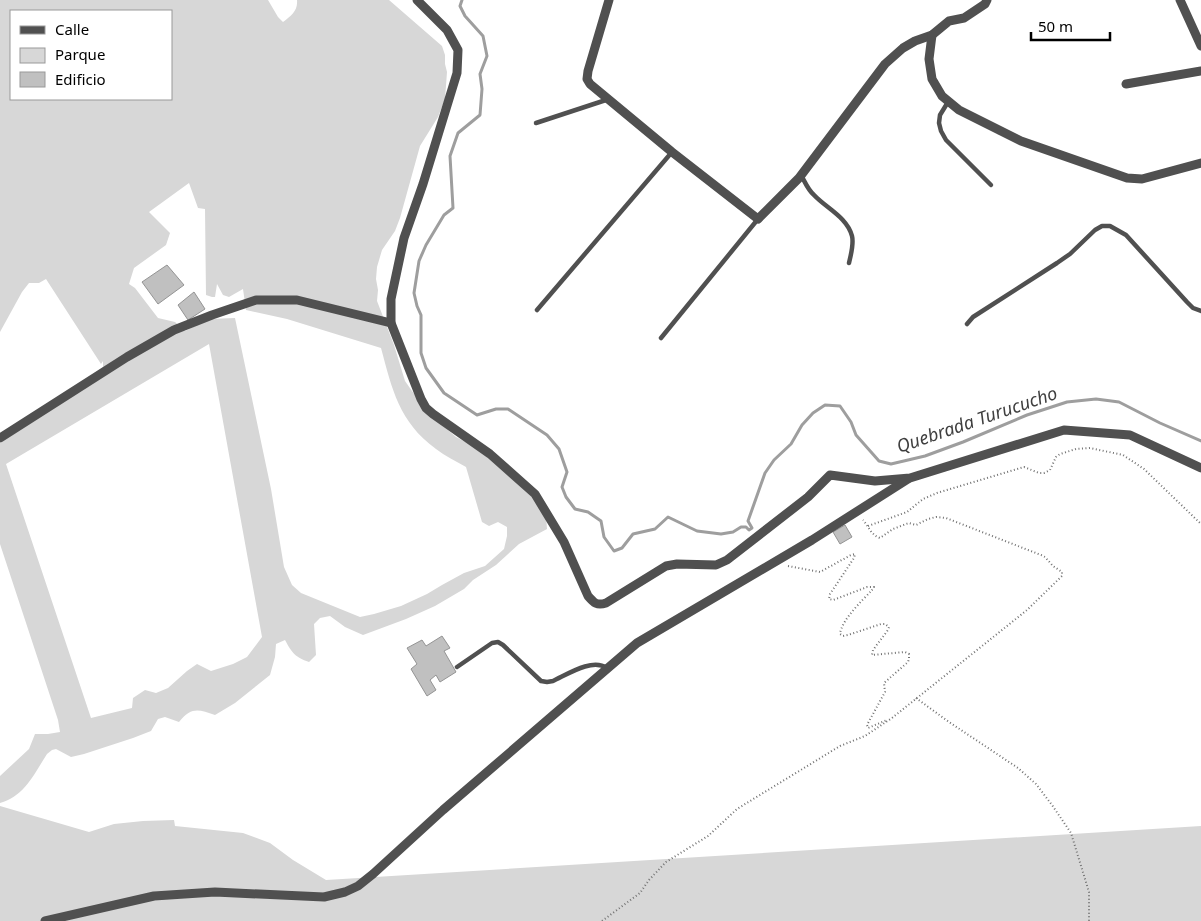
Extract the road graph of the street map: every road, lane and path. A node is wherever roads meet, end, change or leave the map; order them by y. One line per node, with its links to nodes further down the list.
1 (417, 0): 20 (street)
2 (609, 0): 9 (street)
3 (987, 0): 5 (street)
4 (1180, 0): 6 (street)
5 (932, 35): 10 (street); 14 (street)
6 (1201, 46)
7 (1201, 71): 8 (street)
8 (1126, 84)
9 (609, 99): 11 (lane); 12 (street)
10 (948, 102): 13 (street); 15 (lane)
11 (536, 123)
12 (672, 152): 16 (street); 18 (lane)
13 (1201, 163)
14 (801, 175): 16 (street); 17 (lane)
15 (991, 185)
16 (758, 220): 22 (lane)
17 (849, 263)
18 (537, 310)
19 (1201, 311): 21 (lane)
20 (392, 323): 23 (street); 25 (street)
21 (967, 324)
22 (661, 338)
23 (0, 438)
24 (1201, 468): 25 (street)
25 (910, 478): 26 (street)
26 (855, 512): 28 (path); 29 (street)
27 (1201, 524): 28 (path)
28 (868, 526): 32 (path)
29 (774, 563): 31 (street); 33 (path)
30 (457, 667): 31 (lane)
31 (607, 668): 34 (street)
32 (916, 698): 33 (path); 36 (path)
33 (892, 718): 35 (path)
34 (45, 921)
35 (602, 921)
36 (1089, 921)

